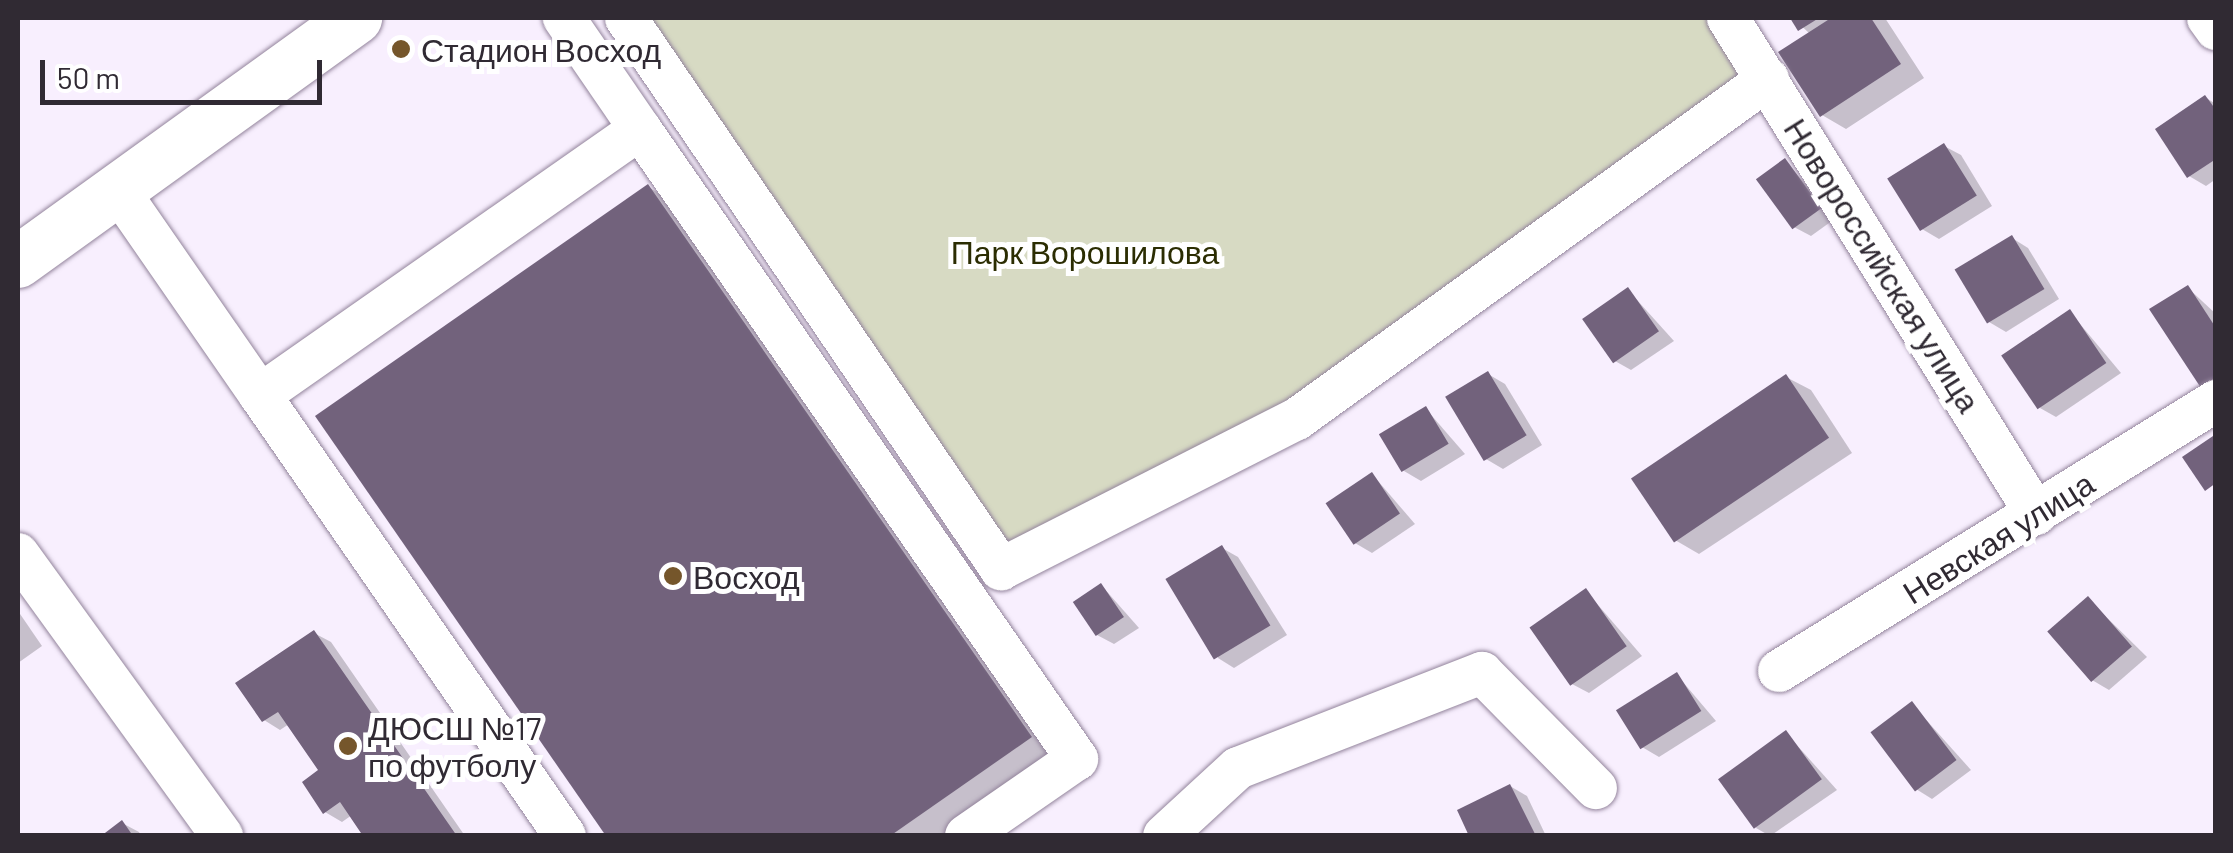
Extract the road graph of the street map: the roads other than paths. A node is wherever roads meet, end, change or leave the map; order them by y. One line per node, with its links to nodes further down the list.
1 (356, 18): 9 (main road)
2 (564, 18): 8 (street)
3 (626, 18): 7 (street)
4 (1728, 18): 7 (street, Новороссийская улица)
5 (2208, 18): 6 (street)
6 (2216, 29)
7 (1768, 79): 13 (street, Новороссийская улица)
8 (640, 129): 11 (street); 19 (street)
9 (118, 190): 10 (main road); 11 (street)
10 (18, 262)
11 (260, 395): 18 (street)
12 (2216, 400): 13 (street, Невская улица)
13 (2036, 514): 15 (street, Невская улица)
14 (18, 554): 17 (street)
15 (1779, 671)
16 (1596, 788): 20 (street)
17 (222, 836)
18 (565, 836)
19 (966, 836)
20 (1164, 836)

